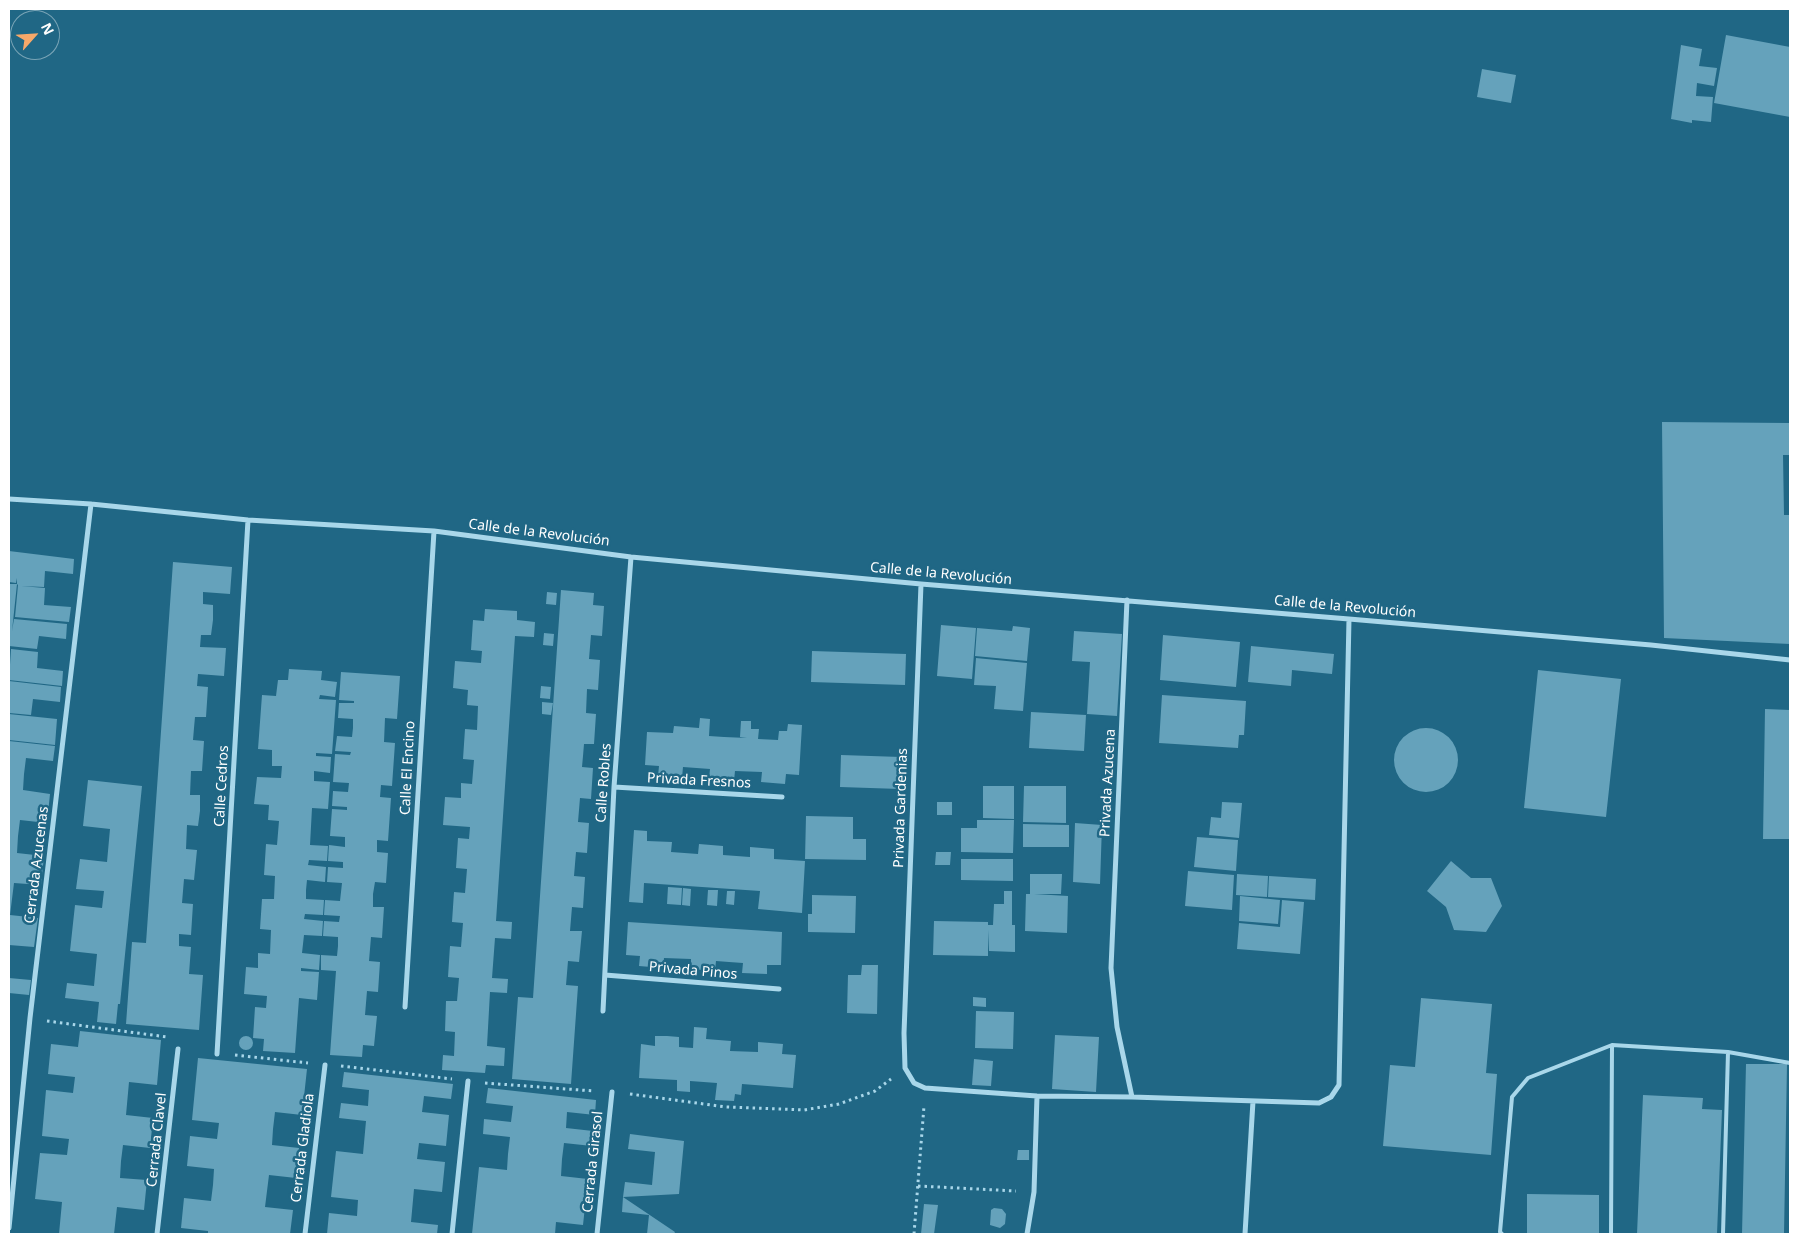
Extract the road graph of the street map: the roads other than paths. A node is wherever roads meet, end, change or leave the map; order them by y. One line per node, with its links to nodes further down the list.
1 (9, 499): 2 (street, Calle de la Revolución)
2 (91, 504): 3 (street, Calle de la Revolución); 27 (street, Cerrada Azucenas)
3 (248, 520): 4 (street, Calle de la Revolución); 19 (street, Calle Cedros)
4 (434, 531): 5 (street, Calle de la Revolución); 14 (street, Calle El Encino)
5 (631, 557): 6 (street, Calle de la Revolución); 10 (street, Calle Robles)
6 (921, 584): 7 (street, Calle de la Revolución); 24 (street, Privada Gardenias)
7 (1127, 600): 8 (street, Calle de la Revolución); 25 (street, Privada Azucena)
8 (1349, 619): 9 (street, Calle de la Revolución); 26 (street)
9 (1790, 660)
10 (614, 787): 11 (street, Privada Fresnos); 12 (street, Calle Robles)
11 (782, 797)
12 (605, 976): 13 (street, Privada Pinos); 15 (street, Calle Robles)
13 (779, 989)
14 (405, 1007)
15 (603, 1011)
16 (1612, 1045): 18 (lane); 34 (lane); 35 (lane)
17 (178, 1049): 28 (street, Cerrada Clavel)
18 (1728, 1052): 20 (lane); 36 (lane)
19 (217, 1054)
20 (1790, 1063)
21 (324, 1065): 29 (street, Cerrada Gladiola)
22 (468, 1081): 30 (street)
23 (612, 1092): 31 (street, Cerrada Girasol)
24 (1036, 1096): 25 (street); 32 (street)
25 (1132, 1097): 26 (street)
26 (1253, 1101): 33 (street)
27 (9, 1228)
28 (157, 1234)
29 (304, 1234)
30 (452, 1234)
31 (597, 1234)
32 (1027, 1234)
33 (1245, 1234)
34 (1502, 1234)
35 (1611, 1234)
36 (1723, 1234)

